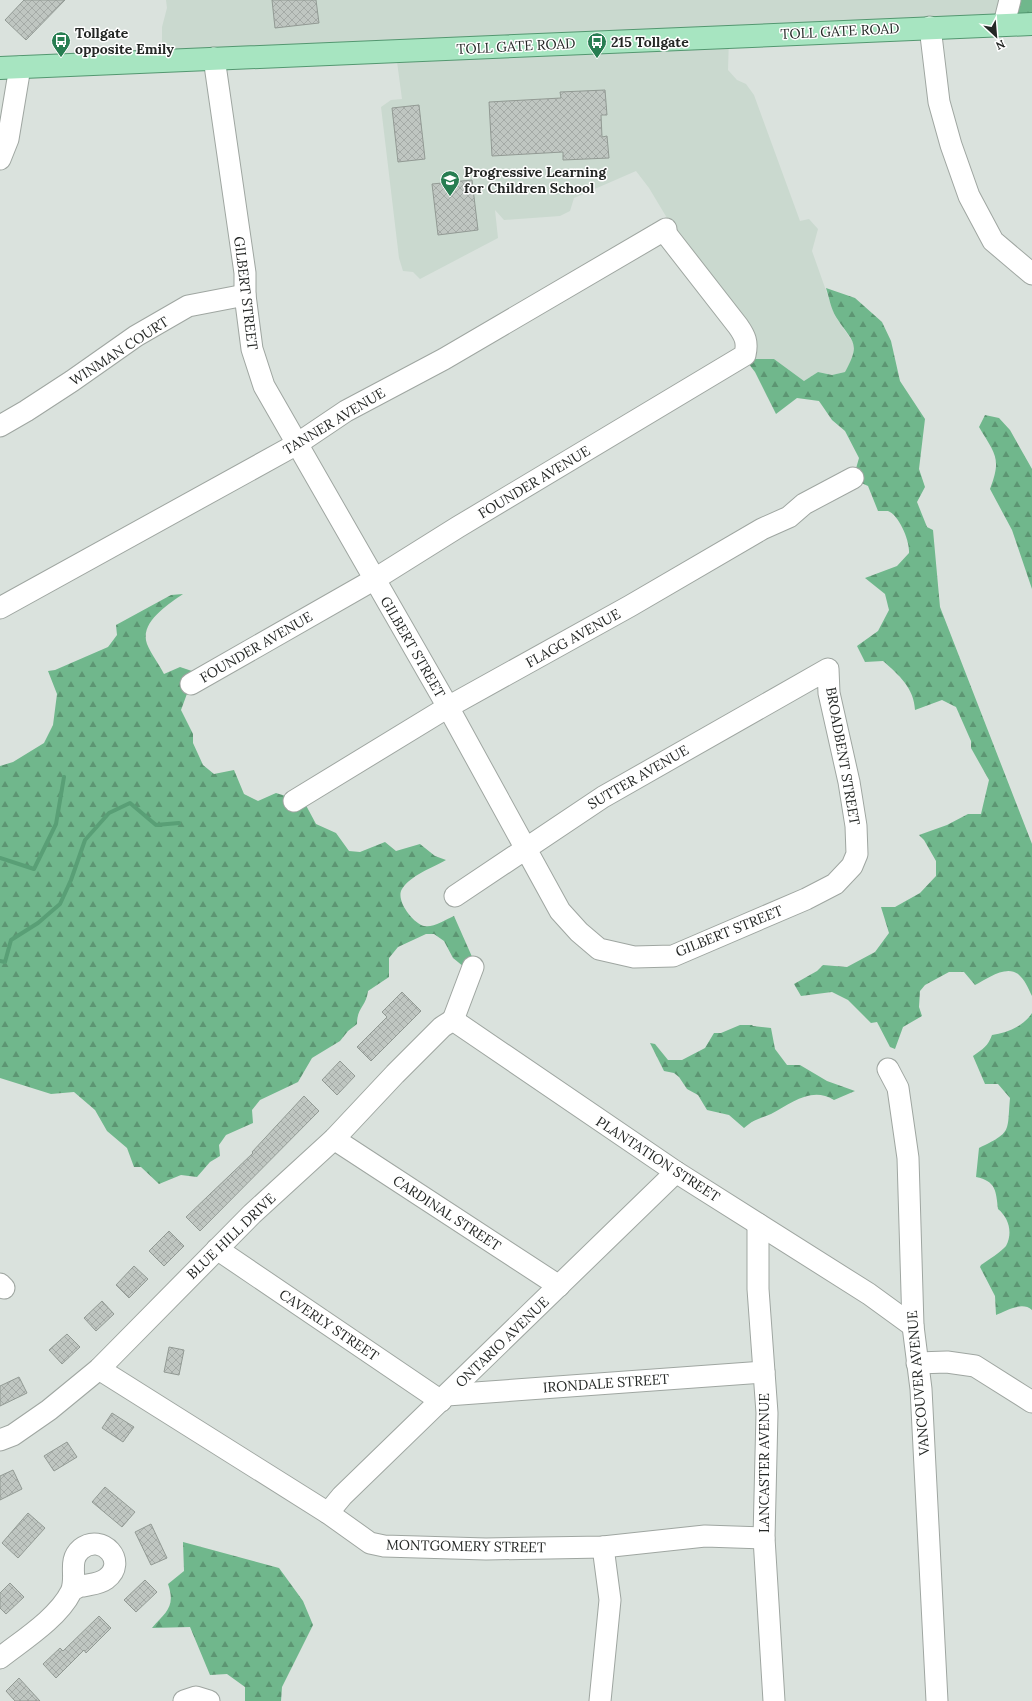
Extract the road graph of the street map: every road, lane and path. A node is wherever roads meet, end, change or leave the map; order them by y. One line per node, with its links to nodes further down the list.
1 (1010, 0): 2 (street)
2 (1004, 24): 3 (main road, TOLL GATE ROAD); 4 (main road, TOLL GATE ROAD)
3 (1032, 24)
4 (930, 27): 5 (main road, TOLL GATE ROAD); 9 (street)
5 (214, 58): 6 (main road, TOLL GATE ROAD); 10 (street, GILBERT STREET)
6 (10, 68): 7 (street)
7 (0, 159)
8 (665, 230): 12 (street, TANNER AVENUE); 14 (street, FOUNDER AVENUE)
9 (1032, 274)
10 (245, 295): 11 (street, WINMAN COURT); 12 (street, GILBERT STREET)
11 (0, 426)
12 (297, 444): 14 (street, GILBERT STREET); 15 (street, TANNER AVENUE)
13 (853, 478): 18 (street, FLAGG AVENUE)
14 (375, 579): 17 (street, FOUNDER AVENUE); 18 (street, GILBERT STREET)
15 (0, 608)
16 (828, 669): 20 (street, SUTTER AVENUE); 21 (street, BROADBENT STREET)
17 (191, 684)
18 (448, 707): 19 (street, FLAGG AVENUE); 20 (street, GILBERT STREET)
19 (294, 801)
20 (525, 847): 21 (street, GILBERT STREET); 22 (street, SUTTER AVENUE)
21 (852, 866)
22 (455, 896)
23 (473, 967): 24 (street)
24 (453, 1020): 26 (street, BLUE HILL DRIVE); 27 (street, PLANTATION STREET)
25 (888, 1068): 31 (street, VANCOUVER AVENUE)
26 (334, 1138): 29 (street, BLUE HILL DRIVE); 30 (street, CARDINAL STREET)
27 (676, 1172): 28 (street, PLANTATION STREET); 30 (street, ONTARIO AVENUE)
28 (758, 1224): 31 (street, PLANTATION STREET); 34 (street, LANCASTER AVENUE)
29 (217, 1249): 33 (street, BLUE HILL DRIVE); 35 (street, CAVERLY STREET)
30 (559, 1286): 35 (street, ONTARIO AVENUE)
31 (913, 1326): 32 (street, VANCOUVER AVENUE)
32 (917, 1362): 36 (street); 47 (street, VANCOUVER AVENUE)
33 (99, 1369): 37 (street, BLUE HILL DRIVE); 38 (street, MONTGOMERY STREET)
34 (764, 1372): 35 (street, IRONDALE STREET); 39 (street, LANCASTER AVENUE)
35 (444, 1398): 38 (street, ONTARIO AVENUE)
36 (1032, 1402)
37 (0, 1440)
38 (328, 1513): 40 (street, MONTGOMERY STREET)
39 (764, 1538): 40 (street, MONTGOMERY STREET); 46 (street, LANCASTER AVENUE)
40 (603, 1547): 45 (street)
41 (72, 1590): 42 (street)
42 (0, 1658)
43 (184, 1701): 44 (street)
44 (209, 1701)
45 (600, 1701)
46 (774, 1701)
47 (937, 1701)

